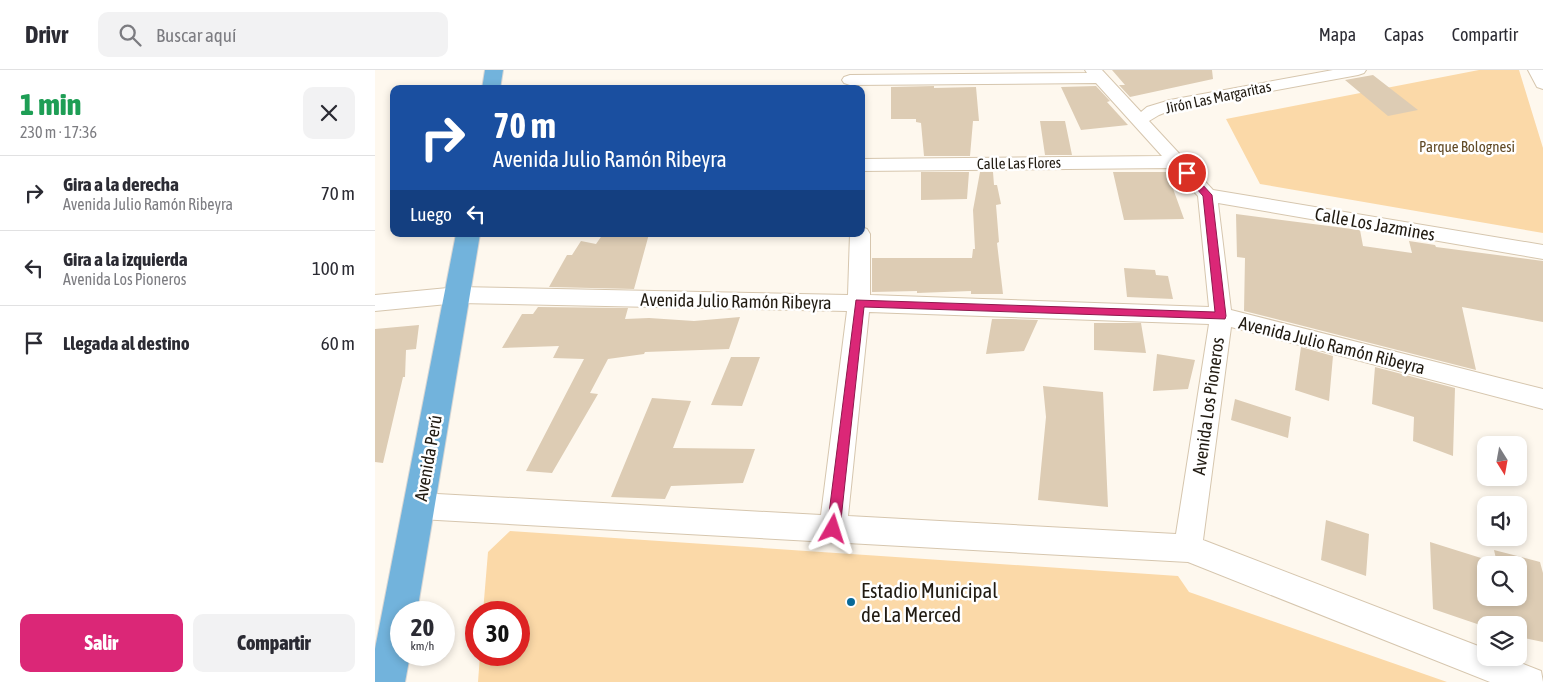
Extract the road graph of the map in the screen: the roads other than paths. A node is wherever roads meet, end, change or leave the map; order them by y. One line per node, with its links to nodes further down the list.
1 (495, 70): 7 (highway)
2 (1536, 70): 6 (street)
3 (1347, 71): 8 (street, Jirón Las Margaritas)
4 (1096, 74): 5 (street); 8 (street)
5 (849, 80)
6 (1543, 84)
7 (492, 85)
8 (1140, 120): 9 (street)
9 (1177, 162): 10 (street, Calle Las Flores); 11 (street)
10 (865, 165)
11 (1207, 195): 14 (street, Calle Los Jazmines); 18 (street, Avenida Los Pioneros)
12 (468, 237): 15 (highway, Avenida Perú)
13 (860, 237): 17 (street)
14 (1543, 252)
15 (458, 295): 16 (street, Avenida Julio Ramón Ribeyra); 17 (street, Avenida Julio Ramón Ribeyra); 20 (highway, Avenida Perú)
16 (375, 303)
17 (859, 303): 18 (street, Avenida Julio Ramón Ribeyra); 21 (street)
18 (1221, 316): 19 (street, Avenida Julio Ramón Ribeyra); 22 (street, Avenida Los Pioneros)
19 (1543, 399)
20 (419, 506): 21 (street); 23 (highway, Avenida Perú)
21 (833, 529): 22 (street)
22 (1188, 548): 24 (street)
23 (387, 682)
24 (1530, 682)

